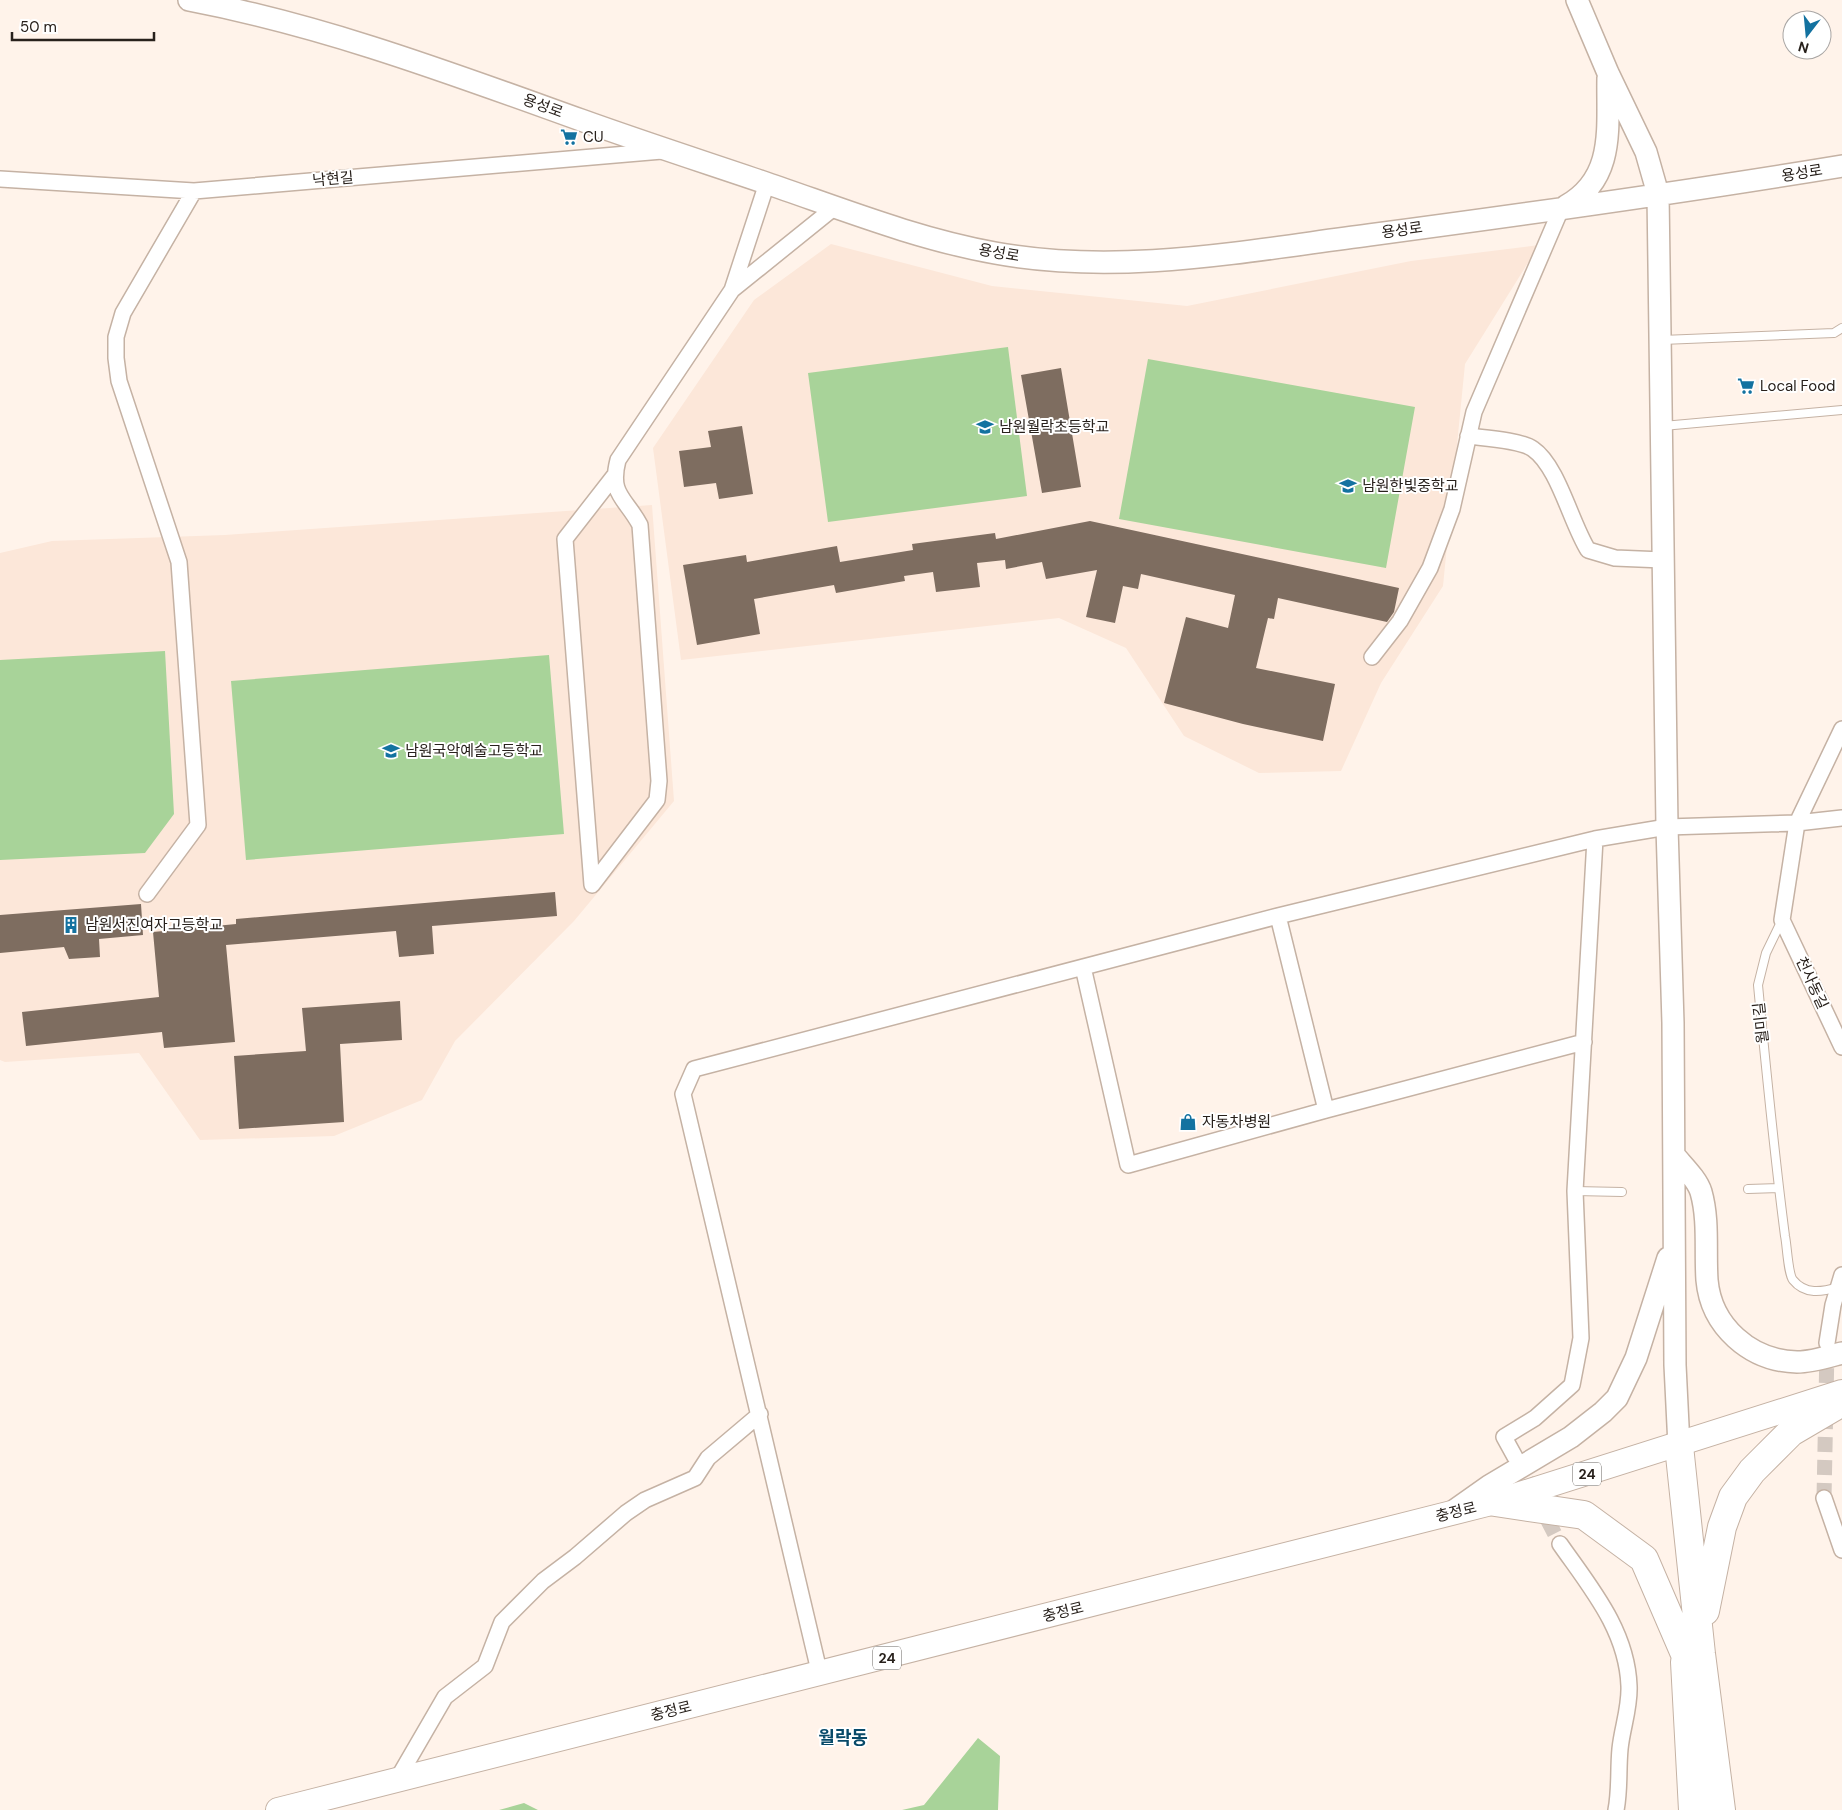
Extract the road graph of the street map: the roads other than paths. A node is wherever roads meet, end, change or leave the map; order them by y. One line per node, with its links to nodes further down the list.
1 (189, 0): 4 (street, 용성로)
2 (1577, 0): 3 (street)
3 (1608, 73): 9 (street); 11 (street)
4 (666, 151): 7 (street, 용성로); 8 (street, 낙현길)
5 (1842, 166): 9 (street, 용성로)
6 (0, 179): 8 (street, 낙현길)
7 (766, 183): 10 (street, 용성로); 12 (street)
8 (194, 191): 26 (street)
9 (1658, 194): 11 (street, 용성로); 14 (street)
10 (835, 207): 11 (street, 용성로); 12 (street)
11 (1561, 209): 17 (street)
12 (732, 290): 18 (street)
13 (1842, 328): 14 (lane)
14 (1660, 340): 16 (street)
15 (1842, 410): 16 (lane)
16 (1661, 426): 19 (street)
17 (1468, 436): 19 (street); 20 (street)
18 (614, 476): 18 (street)
19 (1663, 560): 24 (street)
20 (1372, 656)
21 (1842, 729): 23 (street, 월미길)
22 (1842, 818): 23 (street)
23 (1797, 823): 24 (street); 28 (street, 월미길)
24 (1667, 827): 25 (street); 33 (street)
25 (1595, 839): 27 (street); 30 (street)
26 (147, 894)
27 (1278, 916): 29 (street); 32 (street)
28 (1782, 920): 31 (street, 천사동길); 34 (lane, 월미길)
29 (1083, 967): 32 (street); 43 (street)
30 (1584, 1042): 32 (street); 36 (street)
31 (1842, 1047)
32 (1326, 1110)
33 (1674, 1155): 38 (street); 40 (street)
34 (1779, 1188): 35 (lane); 39 (lane, 월미길)
35 (1748, 1189)
36 (1575, 1191): 37 (lane); 45 (street)
37 (1622, 1192)
38 (1674, 1234): 44 (street); 48 (street)
39 (1840, 1281): 40 (street)
40 (1835, 1348)
41 (1842, 1392): 44 (main road, 충정로 / 24)
42 (1842, 1402): 51 (highway)
43 (760, 1414): 52 (street); 53 (street)
44 (1679, 1446): 47 (main road, 충정로 / 24); 51 (highway)
45 (1515, 1457)
46 (1824, 1498): 50 (street)
47 (1494, 1502): 48 (main road, 충정로 / 24); 51 (highway)
48 (1449, 1514): 52 (main road, 충정로 / 24)
49 (1560, 1544): 55 (street)
50 (1842, 1550)
51 (1693, 1654): 56 (highway); 57 (highway)
52 (820, 1675): 53 (main road, 충정로 / 24)
53 (398, 1778): 54 (main road, 충정로 / 24)
54 (278, 1810)
55 (1616, 1810)
56 (1693, 1810)
57 (1721, 1810)

